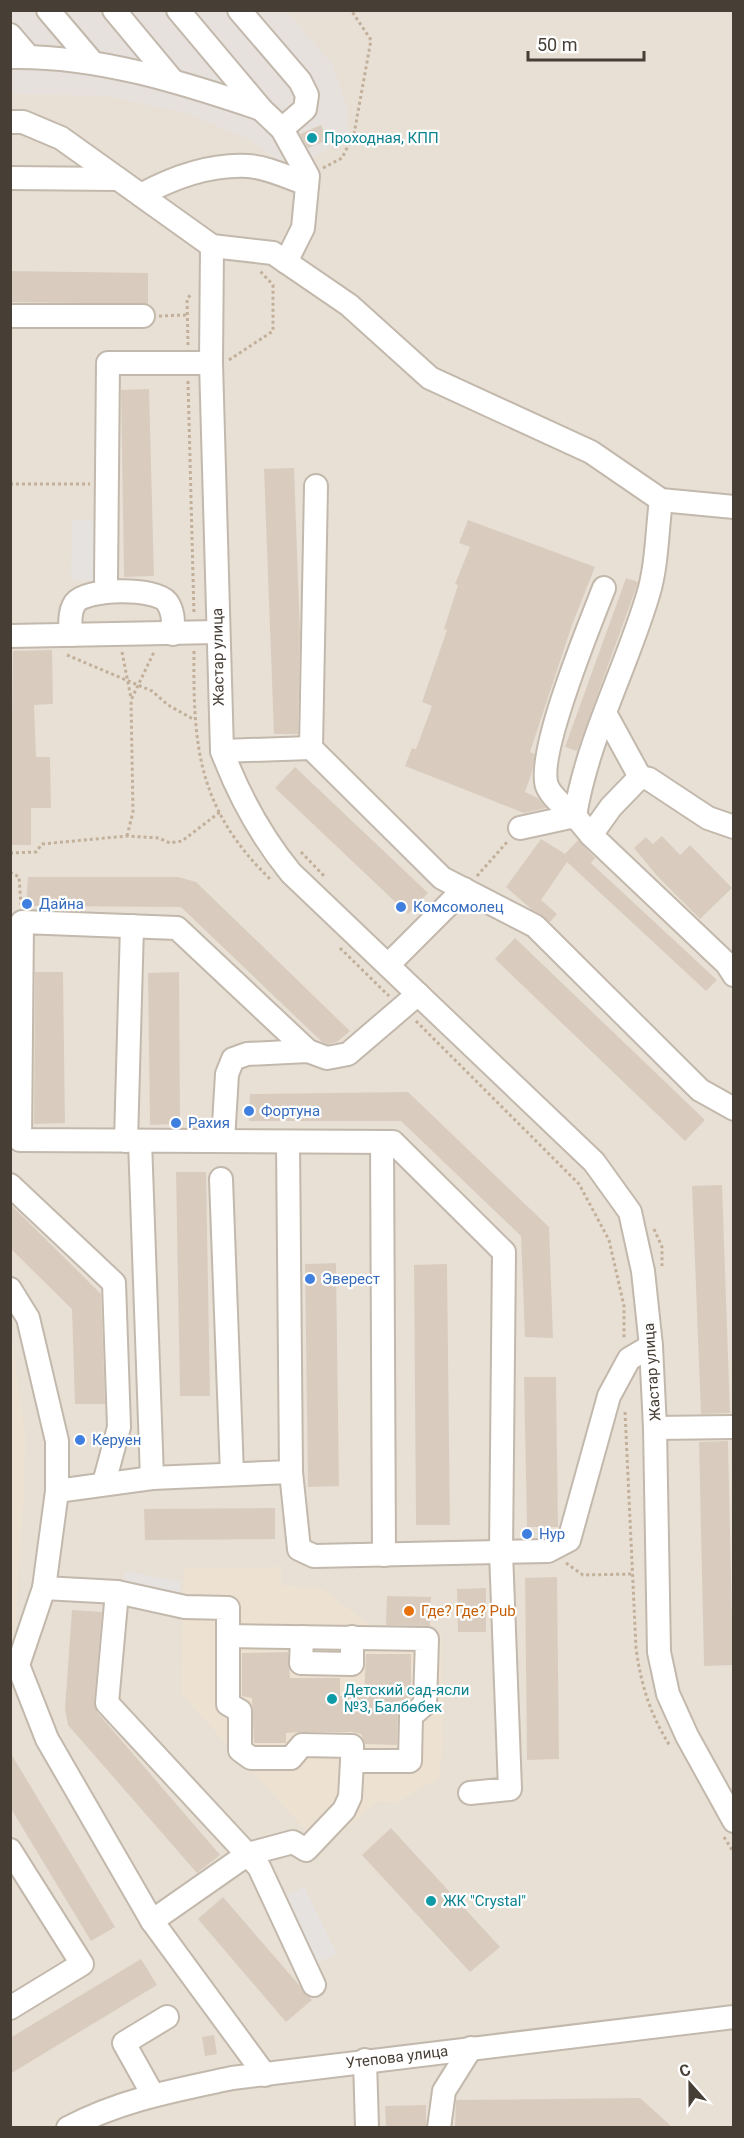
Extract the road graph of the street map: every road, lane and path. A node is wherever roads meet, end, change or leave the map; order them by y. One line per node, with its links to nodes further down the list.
1 (48, 10): 8 (street)
2 (114, 10): 9 (street)
3 (178, 10): 10 (street)
4 (239, 10): 12 (street)
5 (351, 10): 15 (path)
6 (10, 35): 7 (street)
7 (19, 56): 8 (street)
8 (93, 63): 9 (street)
9 (173, 81): 10 (street)
10 (262, 110): 12 (street)
11 (10, 122): 14 (street)
12 (282, 129): 15 (street)
13 (10, 178): 14 (street)
14 (118, 179): 16 (street)
15 (307, 180): 16 (street); 18 (street)
16 (141, 195): 17 (street)
17 (212, 246): 18 (street); 25 (street, Жастар улица)
18 (286, 262): 29 (street)
19 (258, 270): 25 (path)
20 (193, 291): 21 (path)
21 (187, 315): 23 (path); 24 (path)
22 (10, 316): 23 (street)
23 (142, 316)
24 (188, 363): 25 (street); 27 (street); 34 (path)
25 (219, 363): 33 (street, Жастар улица)
26 (10, 484): 27 (path)
27 (107, 484): 31 (street)
28 (316, 486): 43 (street)
29 (661, 500): 30 (street); 41 (street)
30 (734, 507)
31 (106, 580)
32 (604, 588): 48 (street)
33 (217, 632): 34 (street); 44 (street, Жастар улица)
34 (177, 633): 35 (street); 37 (street); 39 (path); 42 (path)
35 (117, 634): 37 (street); 38 (path)
36 (10, 636): 37 (street)
37 (67, 644): 38 (path)
38 (126, 681): 39 (path); 40 (path)
39 (138, 686): 40 (path); 42 (path)
40 (131, 700): 53 (path)
41 (605, 713): 45 (street); 48 (street)
42 (193, 718): 47 (path)
43 (311, 748): 44 (street); 59 (street)
44 (222, 751): 63 (street, Жастар улица)
45 (640, 777): 49 (street); 52 (street)
46 (734, 811): 49 (street)
47 (220, 812): 53 (path); 57 (path)
48 (575, 816): 51 (street); 52 (street)
49 (708, 819): 50 (street)
50 (734, 827)
51 (520, 828): 59 (path)
52 (591, 835): 64 (street)
53 (127, 837): 55 (path)
54 (292, 844): 58 (path)
55 (10, 853)
56 (10, 872): 60 (path)
57 (275, 884)
58 (334, 886)
59 (464, 890): 63 (street); 67 (street)
60 (22, 922): 61 (street); 68 (street)
61 (132, 926): 66 (street); 69 (street)
62 (334, 942): 65 (path)
63 (388, 965): 65 (street, Жастар улица)
64 (734, 975)
65 (410, 1001): 66 (street); 78 (street, Жастар улица); 79 (path)
66 (308, 1051): 70 (street)
67 (734, 1108)
68 (15, 1121): 69 (street)
69 (133, 1141): 70 (street); 85 (street)
70 (223, 1142): 71 (street)
71 (288, 1142): 72 (street); 83 (street)
72 (382, 1142): 88 (street); 89 (street)
73 (221, 1179): 84 (street)
74 (10, 1185): 86 (street)
75 (653, 1227): 76 (path)
76 (662, 1270)
77 (10, 1289): 87 (street)
78 (651, 1346): 79 (street); 82 (street, Жастар улица)
79 (624, 1367): 88 (street)
80 (625, 1401): 90 (path)
81 (734, 1427): 82 (street)
82 (655, 1428): 99 (street, Жастар улица)
83 (291, 1472): 84 (street); 89 (street)
84 (232, 1474): 85 (street)
85 (152, 1478): 86 (street)
86 (104, 1483): 87 (street)
87 (57, 1491): 92 (street)
88 (501, 1552): 89 (street); 98 (street)
89 (384, 1555)
90 (632, 1574): 91 (path); 96 (path)
91 (584, 1575)
92 (44, 1588): 93 (street); 95 (street)
93 (117, 1592): 94 (street); 102 (street)
94 (228, 1635): 97 (street); 97 (street)
95 (14, 1664): 103 (street)
96 (670, 1748)
97 (352, 1761): 102 (street)
98 (470, 1793)
99 (728, 1828): 101 (path)
100 (10, 1850): 105 (street)
101 (734, 1853)
102 (248, 1854): 103 (street); 104 (street)
103 (152, 1921): 110 (street)
104 (314, 1985)
105 (10, 2007)
106 (167, 2017): 111 (street)
107 (734, 2017): 108 (street, Утепова улица)
108 (471, 2048): 109 (street, Утепова улица); 115 (street)
109 (365, 2061): 110 (street, Утепова улица); 114 (street)
110 (265, 2075): 111 (street, Утепова улица)
111 (153, 2094): 112 (street, Утепова улица)
112 (96, 2121): 113 (street, Утепова улица)
113 (68, 2127)
114 (367, 2127)
115 (439, 2127)

